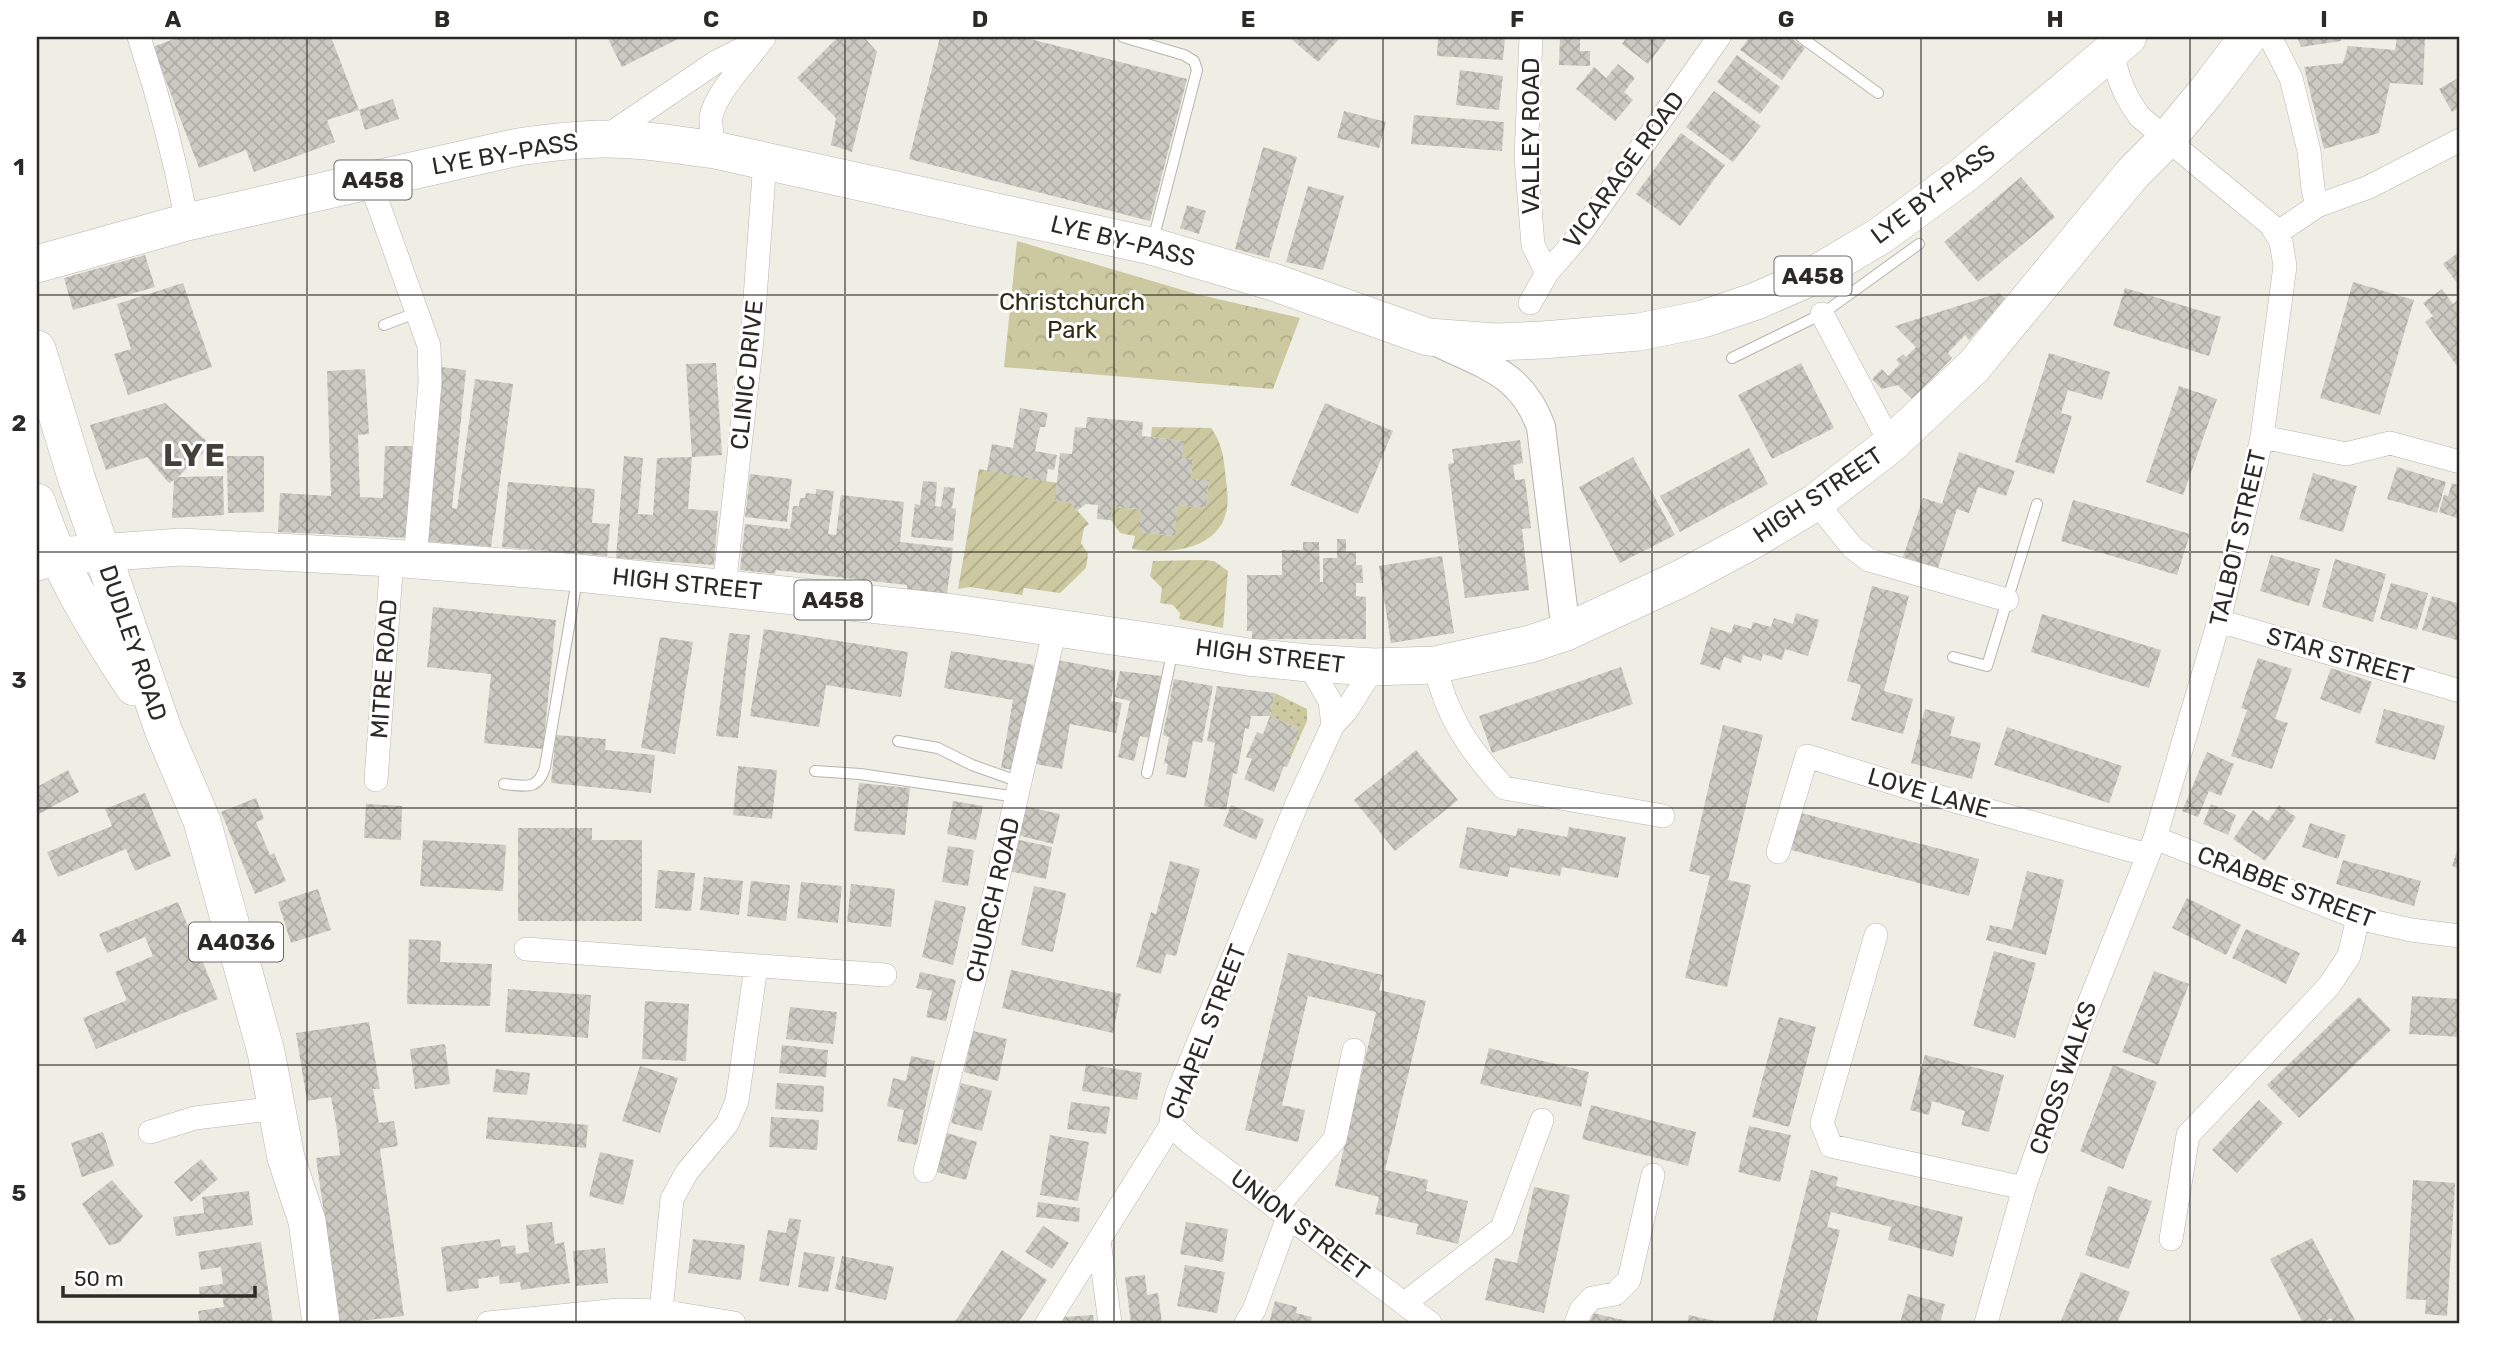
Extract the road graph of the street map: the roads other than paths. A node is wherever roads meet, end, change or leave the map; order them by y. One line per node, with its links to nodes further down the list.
1 (139, 37): 18 (street)
2 (764, 37): 11 (street); 14 (street)
3 (1124, 37): 21 (lane)
4 (1531, 37): 23 (street, VALLEY ROAD)
5 (1718, 37): 23 (street, VICARAGE ROAD)
6 (1801, 37): 10 (lane)
7 (2248, 37): 12 (highway, HIGH STREET / A458)
8 (2270, 37): 17 (street)
9 (2120, 43): 12 (street); 28 (highway, LYE BY-PASS / A458)
10 (1878, 93)
11 (603, 139): 14 (highway, LYE BY-PASS / A458); 16 (highway, LYE BY-PASS / A458)
12 (2167, 139): 19 (street); 32 (highway, HIGH STREET / A458)
13 (2460, 140): 17 (street)
14 (716, 150): 15 (highway, LYE BY-PASS / A458)
15 (765, 161): 21 (highway, LYE BY-PASS / A458); 41 (street, CLINIC DRIVE)
16 (370, 181): 18 (highway, LYE BY-PASS / A458); 25 (street, MITRE ROAD)
17 (2317, 206): 19 (street)
18 (187, 222): 22 (highway, LYE BY-PASS / A458)
19 (2277, 233): 31 (street, TALBOT STREET)
20 (1919, 244): 26 (lane)
21 (1151, 246): 28 (highway, LYE BY-PASS / A458)
22 (37, 264)
23 (1546, 273): 24 (street, VICARAGE ROAD)
24 (1530, 303)
25 (418, 312): 27 (lane); 39 (street, MITRE ROAD)
26 (1822, 314): 30 (lane); 32 (street)
27 (384, 325)
28 (1428, 337): 45 (street)
29 (37, 349): 37 (highway, DUDLEY ROAD / A4036)
30 (1732, 358)
31 (2262, 437): 33 (street); 43 (street, TALBOT STREET)
32 (1891, 444): 35 (highway, HIGH STREET / A458)
33 (2460, 462)
34 (37, 502): 38 (highway, DUDLEY ROAD / A4036)
35 (1816, 502): 42 (street); 45 (highway, HIGH STREET / A458)
36 (2036, 504): 42 (lane)
37 (102, 552): 38 (highway, HIGH STREET / A458); 39 (highway, HIGH STREET / A458); 53 (highway, DUDLEY ROAD / A4036)
38 (47, 559): 53 (highway, DUDLEY ROAD / A4036)
39 (403, 560): 40 (highway, HIGH STREET / A458); 57 (street, MITRE ROAD)
40 (578, 573): 41 (highway, HIGH STREET / A458); 58 (lane)
41 (724, 588): 44 (highway, HIGH STREET / A458)
42 (2007, 600): 47 (lane)
43 (2219, 621): 51 (street, STAR STREET); 61 (street, TALBOT STREET)
44 (1055, 628): 46 (highway, HIGH STREET / A458); 59 (street, CHURCH ROAD)
45 (1566, 632): 49 (highway, HIGH STREET / A458)
46 (1174, 645): 48 (highway, HIGH STREET / A458); 56 (lane)
47 (1953, 657)
48 (1308, 663): 50 (highway, HIGH STREET / A458); 52 (street)
49 (1435, 664): 50 (highway, HIGH STREET / A458); 60 (street)
50 (1374, 667): 52 (street, CHAPEL STREET)
51 (2460, 691)
52 (1333, 725): 72 (street, CHAPEL STREET)
53 (164, 732): 70 (highway, A4036)
54 (898, 741): 59 (lane)
55 (815, 771): 59 (lane)
56 (1147, 773)
57 (376, 780)
58 (504, 784)
59 (1019, 790): 75 (street, CHURCH ROAD)
60 (1664, 816)
61 (2152, 846): 62 (street, LOVE LANE); 63 (street, CRABBE STREET); 77 (street, CROSS WALKS)
62 (1778, 852)
63 (2358, 918): 65 (street, CRABBE STREET); 79 (street)
64 (1877, 935): 77 (street)
65 (2460, 936)
66 (526, 949): 67 (street)
67 (756, 966): 68 (street); 82 (street)
68 (885, 975)
69 (1354, 1050): 78 (street)
70 (277, 1108): 73 (street); 74 (highway, A4036)
71 (1542, 1120): 81 (street)
72 (1171, 1125): 78 (street, UNION STREET); 80 (street, CHAPEL STREET)
73 (150, 1132)
74 (286, 1158): 83 (highway, A4036); 84 (highway, A4036)
75 (925, 1171)
76 (1653, 1175): 91 (street)
77 (2024, 1188): 92 (street, CROSS WALKS)
78 (1282, 1213): 81 (street, UNION STREET); 89 (street)
79 (2171, 1239)
80 (1099, 1240): 87 (street, CHAPEL STREET); 88 (street)
81 (1405, 1303): 90 (street, UNION STREET)
82 (662, 1311): 85 (street); 86 (street)
83 (295, 1323)
84 (321, 1323)
85 (488, 1323)
86 (734, 1323)
87 (1047, 1323)
88 (1110, 1323)
89 (1246, 1323)
90 (1430, 1323)
91 (1576, 1323)
92 (1986, 1323)

